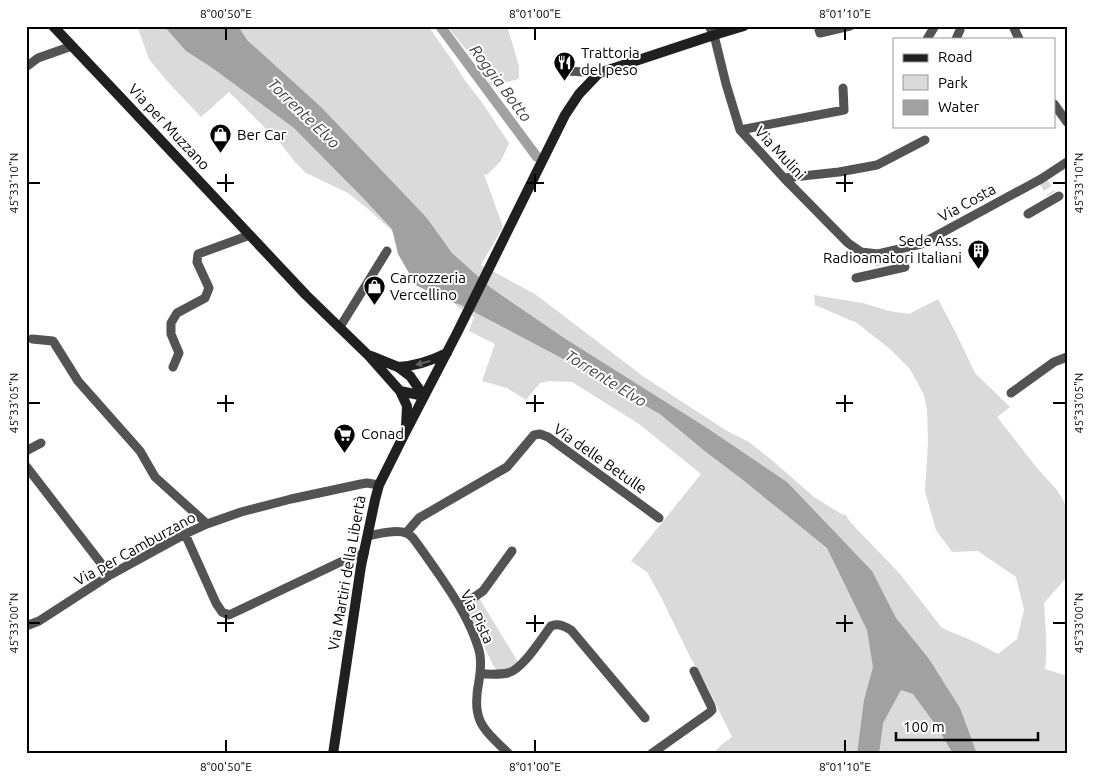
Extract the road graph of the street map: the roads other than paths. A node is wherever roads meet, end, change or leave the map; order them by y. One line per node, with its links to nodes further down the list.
1 (53, 26): 12 (main road, Via per Muzzano)
2 (744, 26): 8 (main road)
3 (818, 26): 4 (street)
4 (850, 26)
5 (935, 26): 9 (street)
6 (960, 26): 10 (street)
7 (1013, 26): 11 (street)
8 (711, 30): 15 (main road); 19 (street, Via Mulini)
9 (928, 38)
10 (956, 38)
11 (1019, 38)
12 (72, 46): 13 (street); 25 (main road, Via per Muzzano)
13 (26, 67)
14 (568, 71): 15 (street)
15 (599, 73): 32 (main road, Via Martiri della Libertà)
16 (843, 88): 19 (street)
17 (1056, 106): 18 (street)
18 (1065, 117)
19 (740, 130): 22 (street, Via Mulini)
20 (925, 140): 22 (street)
21 (1067, 162): 26 (street, Via Costa)
22 (784, 178): 26 (street, Via Mulini)
23 (1054, 196): 24 (street)
24 (1028, 214)
25 (250, 235): 30 (main road, Via per Muzzano); 35 (street)
26 (848, 243)
27 (387, 251): 30 (street)
28 (905, 267): 29 (street)
29 (856, 278)
30 (340, 327): 33 (main road, Via per Muzzano)
31 (32, 339): 46 (street)
32 (447, 353): 36 (main road, one-way to 36); 39 (main road, Via Martiri della Libertà)
33 (369, 356): 36 (main road, Via per Muzzano); 37 (main road, Via per Muzzano)
34 (1067, 357): 38 (street)
35 (173, 367)
36 (398, 367): 39 (main road, Via per Muzzano)
37 (400, 391): 39 (main road); 40 (main road, Via per Muzzano)
38 (1011, 394)
39 (424, 396): 40 (main road, Via Martiri della Libertà)
40 (406, 430): 44 (main road, Via Martiri della Libertà)
41 (41, 443): 42 (street)
42 (26, 451)
43 (26, 466): 52 (street)
44 (379, 485): 46 (street, Via per Camburzano); 49 (main road, Via Martiri della Libertà)
45 (659, 518): 47 (street, Via delle Betulle)
46 (207, 524): 48 (street, Via per Camburzano)
47 (406, 533): 49 (street); 53 (street, Via Pista)
48 (185, 534): 51 (street); 52 (street, Via per Camburzano)
49 (368, 536): 51 (main road, Via Martiri della Libertà)
50 (512, 551): 53 (street)
51 (364, 554): 58 (main road, Via Martiri della Libertà)
52 (110, 575): 54 (street, Via per Camburzano)
53 (460, 607): 56 (street, Via Pista)
54 (26, 626)
55 (694, 671): 60 (street)
56 (480, 674): 57 (street); 59 (street, Via Pista)
57 (645, 718)
58 (333, 754)
59 (509, 754)
60 (651, 754)

